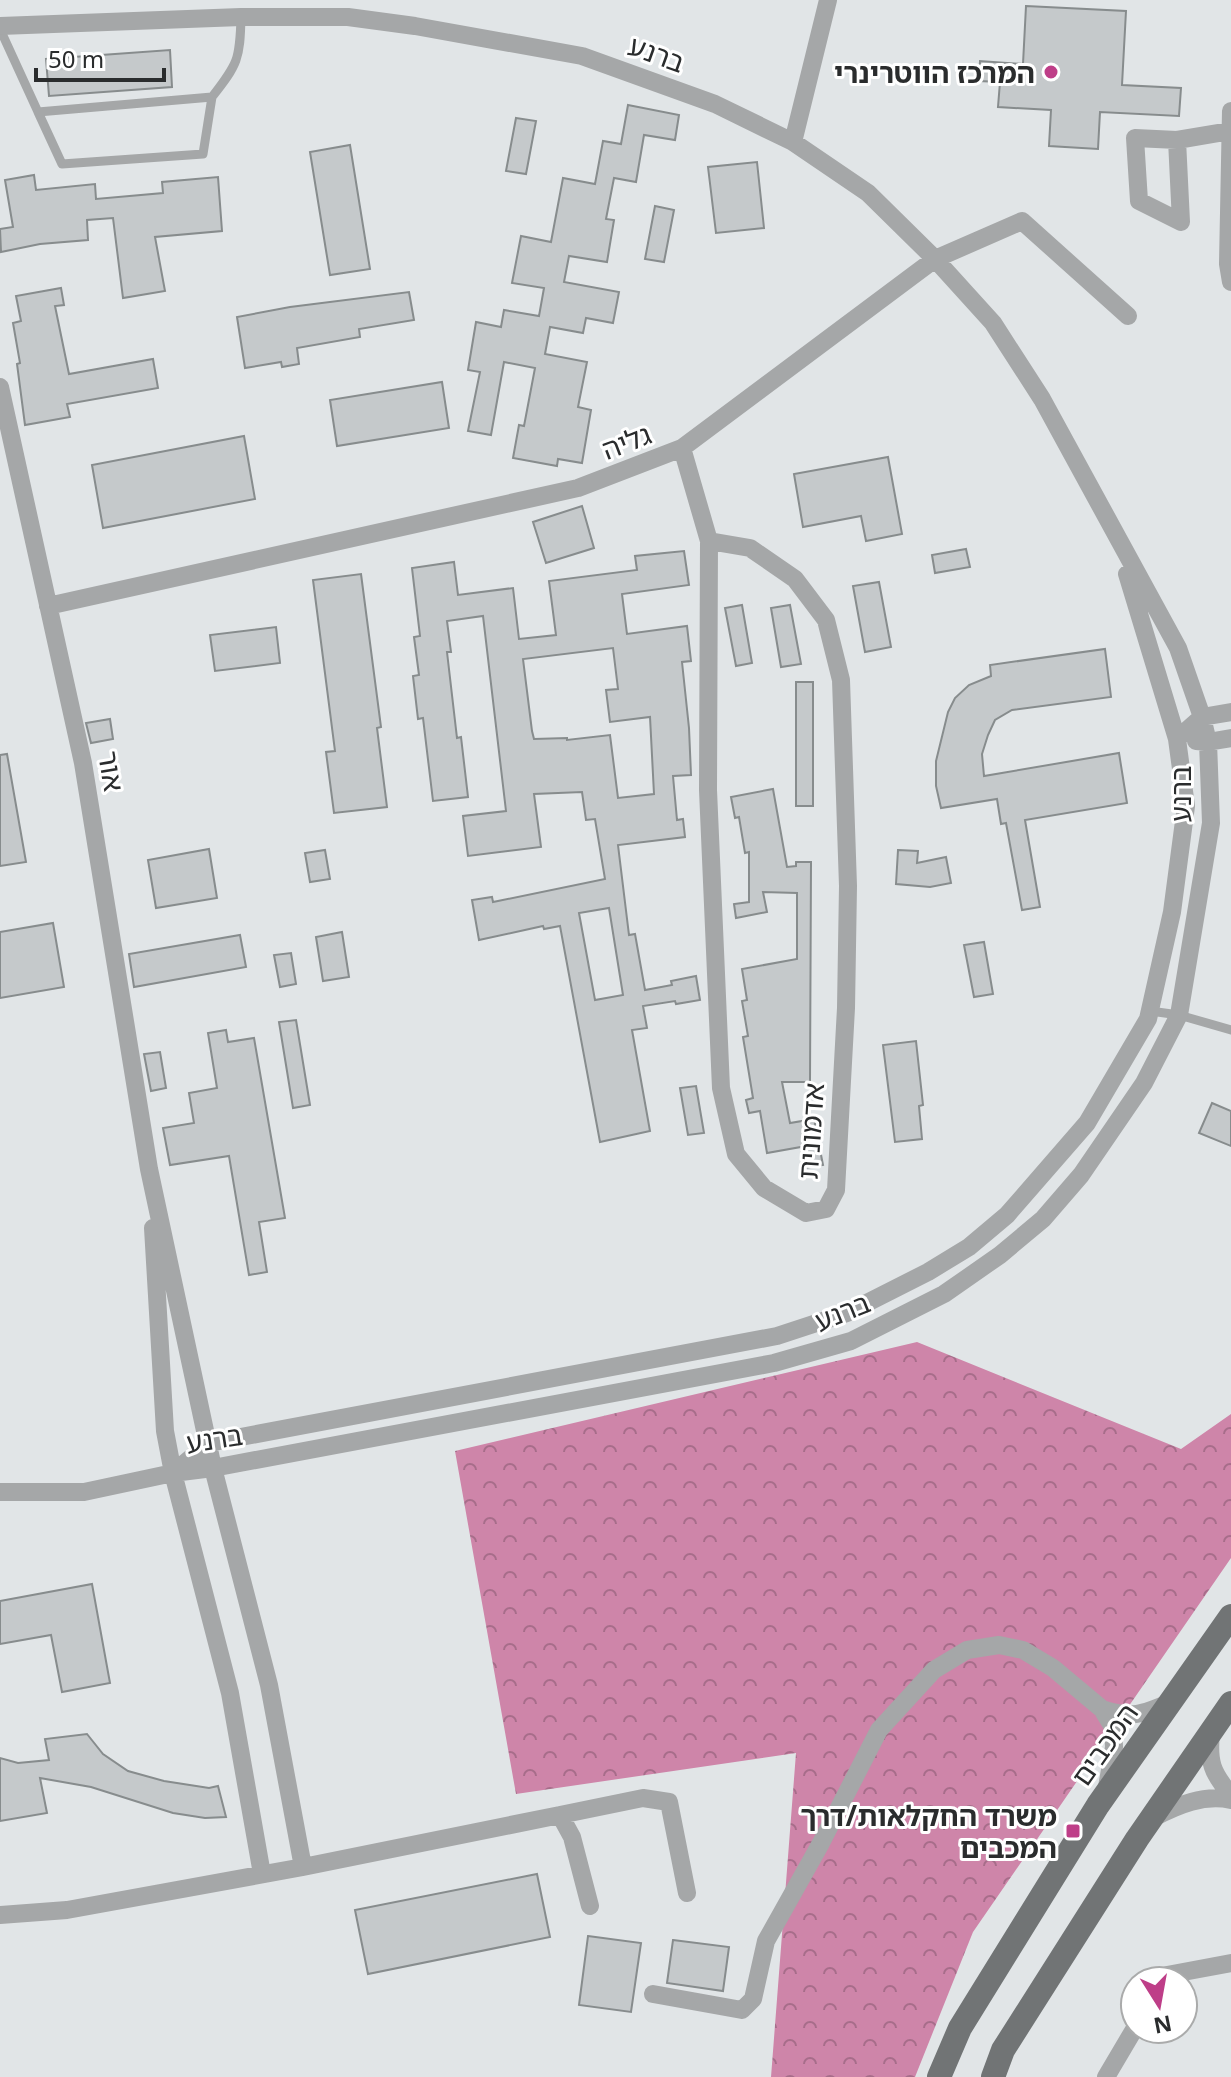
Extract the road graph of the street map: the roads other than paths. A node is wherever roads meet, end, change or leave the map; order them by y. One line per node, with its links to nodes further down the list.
1 (828, 0): 9 (street)
2 (241, 17): 3 (street, ברנע); 4 (lane); 9 (street, ברנע)
3 (0, 28): 6 (lane)
4 (212, 97): 6 (lane); 6 (lane)
5 (1231, 111): 7 (street)
6 (38, 112)
7 (1230, 131): 8 (street); 11 (street)
8 (1177, 140): 8 (street)
9 (793, 142): 10 (street, ברנע)
10 (935, 259): 12 (street, גליה); 14 (street, גליה); 15 (street, ברנע)
11 (1231, 282)
12 (1128, 316)
13 (0, 387): 17 (street, אור)
14 (682, 448): 16 (street, אדמונית); 17 (street, גליה)
15 (1107, 518): 19 (street, ברנע); 21 (street, ברנע)
16 (709, 541): 16 (street, אדמונית)
17 (48, 606): 26 (street, אור)
18 (1231, 712): 19 (street)
19 (1202, 717): 21 (street); 22 (street, ברנע)
20 (1231, 738): 22 (street)
21 (1177, 739): 22 (street); 23 (street, ברנע)
22 (1208, 742): 24 (street, ברנע)
23 (1150, 1011): 24 (lane); 27 (street, ברנע)
24 (1179, 1015): 25 (lane); 28 (street, ברנע)
25 (1231, 1030)
26 (149, 1169): 29 (street); 31 (street)
27 (863, 1305): 28 (street); 29 (street, ברנע)
28 (877, 1328): 30 (street, ברנע)
29 (209, 1443): 30 (street); 31 (street, ברנע)
30 (213, 1468): 31 (street, ברנע); 44 (street)
31 (173, 1473): 33 (street); 34 (street)
32 (0, 1492): 33 (street)
33 (84, 1492): 34 (street)
34 (184, 1515): 45 (street)
35 (1231, 1616): 36 (main road, המכבים)
36 (1171, 1702): 38 (street); 40 (main road, המכבים)
37 (1231, 1703): 39 (main road)
38 (1102, 1709): 40 (street); 51 (street)
39 (1211, 1732): 41 (street); 43 (main road)
40 (1106, 1794): 53 (main road, המכבים)
41 (1231, 1798): 43 (street)
42 (560, 1815): 44 (street); 46 (street); 47 (street)
43 (1151, 1819): 54 (main road)
44 (303, 1867): 45 (street)
45 (262, 1874): 48 (street)
46 (687, 1893)
47 (590, 1906)
48 (0, 1915)
49 (1231, 1963): 50 (street)
50 (1199, 1969)
51 (653, 1994)
52 (1125, 2045): 55 (street)
53 (939, 2077)
54 (993, 2077)
55 (1106, 2077)

